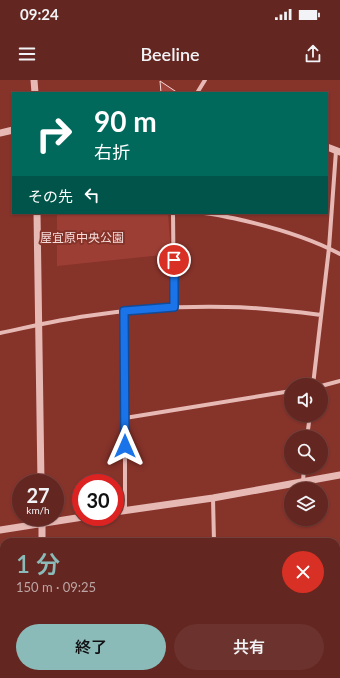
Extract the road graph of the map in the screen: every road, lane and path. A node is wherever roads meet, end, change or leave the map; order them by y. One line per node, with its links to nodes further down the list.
1 (34, 80): 3 (street)
2 (205, 80): 4 (street)
3 (35, 92)
4 (198, 92)
5 (12, 130): 6 (street)
6 (0, 133)
7 (328, 147): 8 (street)
8 (338, 151): 12 (street)
9 (37, 214): 17 (street)
10 (173, 214): 14 (street)
11 (209, 214): 12 (street)
12 (329, 248): 13 (street); 16 (street)
13 (340, 254)
14 (174, 307): 15 (street); 16 (street)
15 (124, 311): 17 (street); 23 (street)
16 (321, 315): 19 (street)
17 (38, 325): 18 (street); 24 (street)
18 (0, 333)
19 (314, 378)
20 (340, 381): 21 (street)
21 (328, 384)
22 (284, 393): 23 (street)
23 (125, 418): 30 (street)
24 (41, 474)
25 (303, 474): 27 (street)
26 (340, 475): 27 (street)
27 (302, 482)
28 (284, 485): 29 (street)
29 (213, 498): 30 (street); 35 (street)
30 (126, 511)
31 (17, 526): 33 (street)
32 (42, 526): 34 (street)
33 (0, 530)
34 (42, 538)
35 (214, 538)

